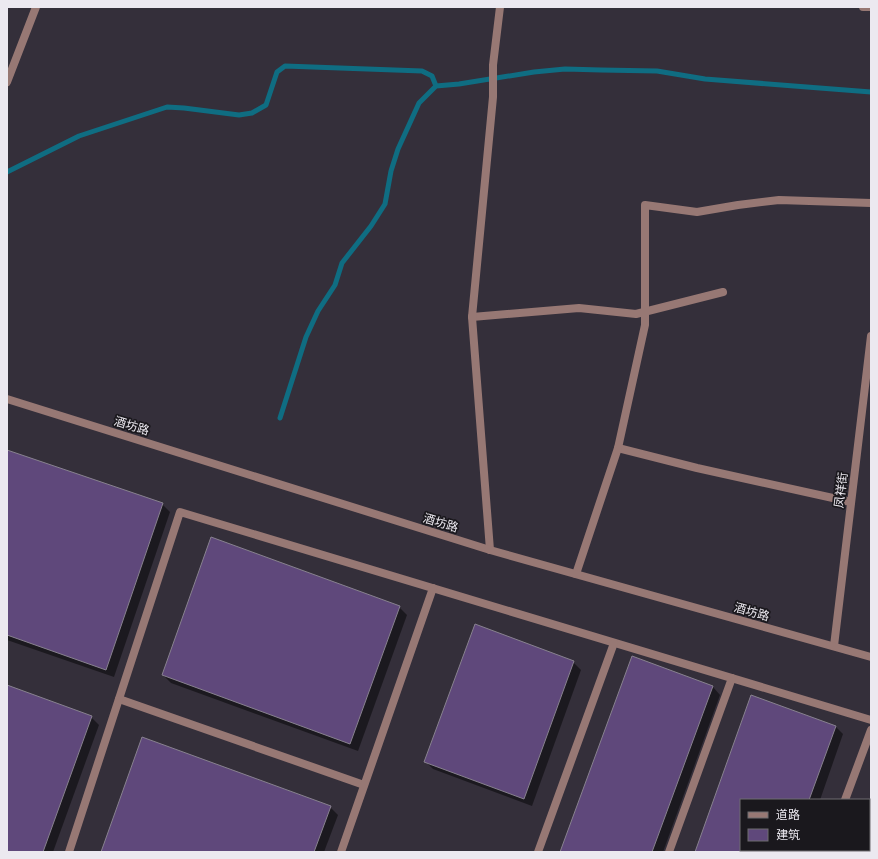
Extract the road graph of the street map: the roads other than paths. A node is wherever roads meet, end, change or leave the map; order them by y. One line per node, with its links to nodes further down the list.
1 (36, 7): 5 (street)
2 (500, 7): 9 (street)
3 (863, 7): 4 (street)
4 (871, 7)
5 (7, 82)
6 (871, 203): 8 (street)
7 (723, 292): 8 (street)
8 (644, 312): 9 (street); 12 (street)
9 (472, 317): 14 (street)
10 (871, 336): 13 (street, 凤祥街)
11 (7, 399): 14 (street, 酒坊路)
12 (618, 448): 13 (street); 15 (street)
13 (851, 502): 18 (street, 凤祥街)
14 (490, 550): 15 (street, 酒坊路)
15 (576, 574): 18 (street, 酒坊路)
16 (433, 588): 17 (street); 21 (street); 24 (street)
17 (614, 643): 20 (street); 28 (street)
18 (834, 646): 19 (street, 酒坊路)
19 (871, 657)
20 (732, 678): 22 (street); 29 (street)
21 (119, 699): 24 (street); 26 (street)
22 (871, 720)
23 (871, 730): 25 (street)
24 (364, 785): 27 (street)
25 (845, 799)
26 (69, 852)
27 (341, 852)
28 (538, 852)
29 (669, 852)

